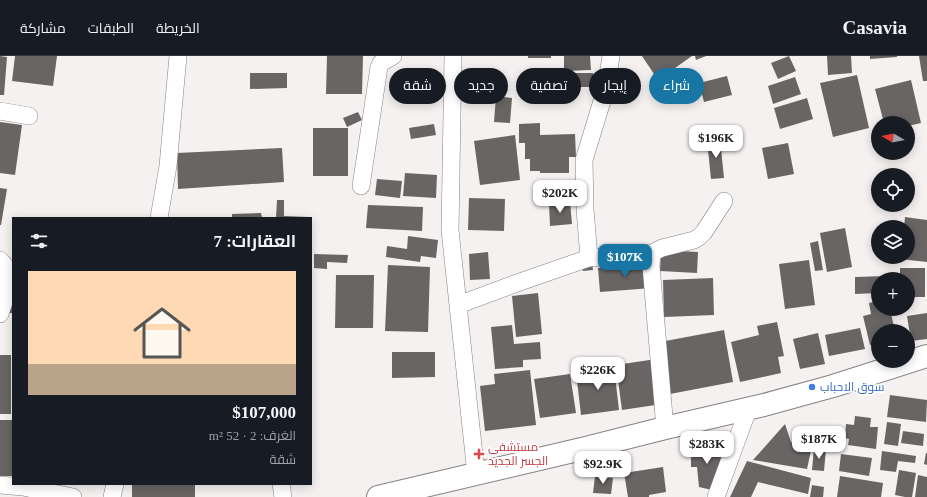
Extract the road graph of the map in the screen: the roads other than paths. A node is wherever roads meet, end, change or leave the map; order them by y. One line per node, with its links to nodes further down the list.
1 (178, 56): 9 (street)
2 (393, 56): 7 (street)
3 (453, 56): 13 (street)
4 (611, 56): 11 (street)
5 (0, 111): 6 (street)
6 (29, 116)
7 (361, 186)
8 (724, 201): 10 (street)
9 (159, 217)
10 (652, 254): 11 (street); 18 (street)
11 (589, 258): 13 (street)
12 (0, 260): 14 (street)
13 (458, 305): 20 (street)
14 (0, 314)
15 (927, 356): 18 (main road)
16 (927, 367): 17 (main road)
17 (746, 415): 19 (main road); 29 (street)
18 (665, 428): 19 (main road)
19 (586, 451): 20 (main road); 28 (main road)
20 (476, 474): 27 (main road)
21 (0, 485): 24 (street)
22 (114, 485): 25 (street)
23 (281, 485): 26 (street)
24 (73, 497)
25 (112, 497)
26 (283, 497)
27 (378, 497)
28 (402, 497)
29 (716, 497)

